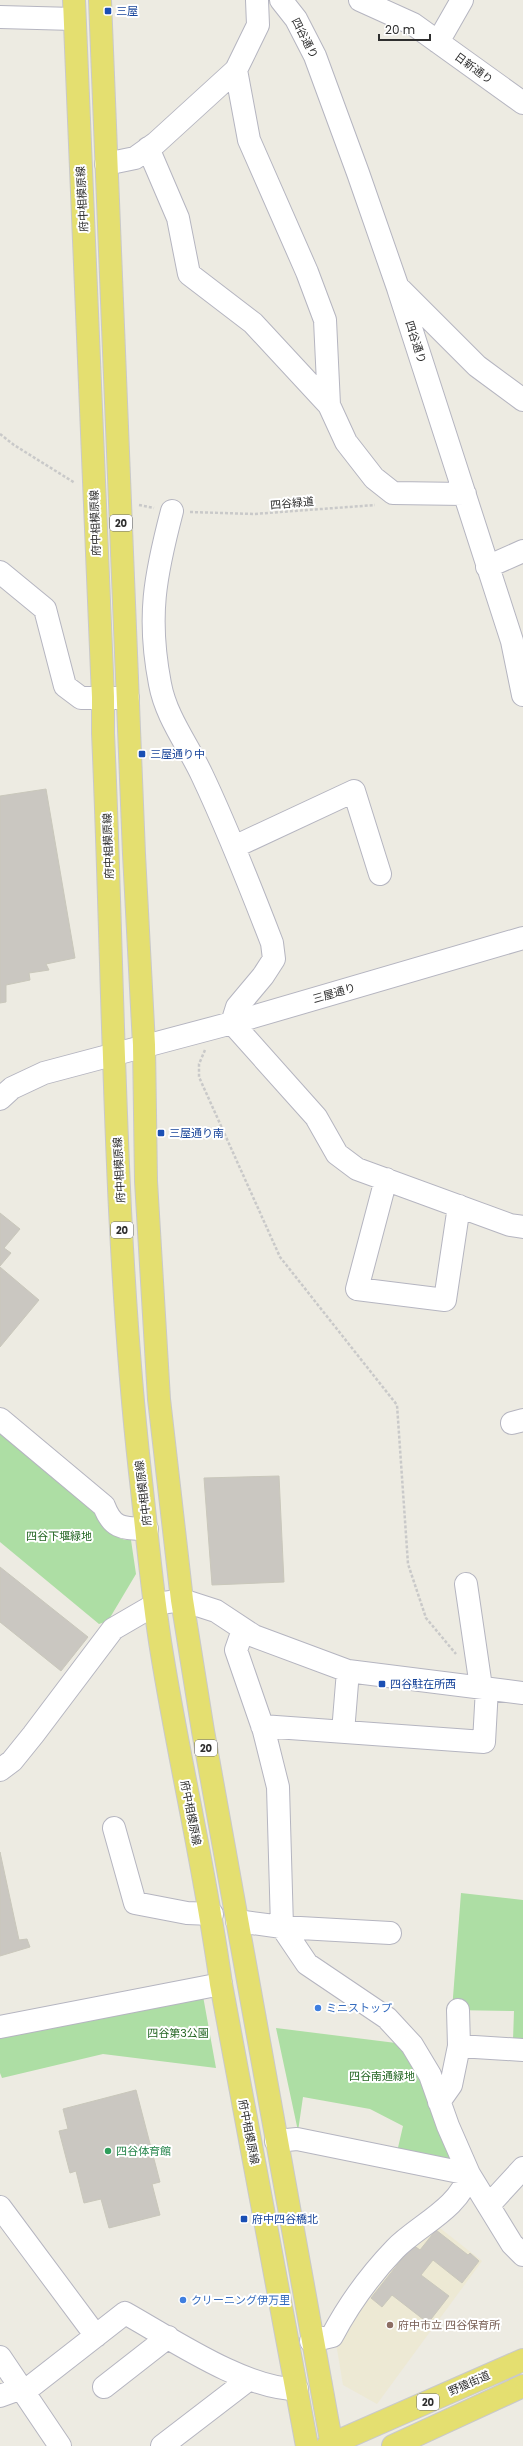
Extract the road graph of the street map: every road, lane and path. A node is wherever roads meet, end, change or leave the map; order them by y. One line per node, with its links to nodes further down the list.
1 (100, 0): 12 (main road, 20)
2 (257, 0): 9 (street)
3 (281, 0): 13 (street, 四谷通り)
4 (360, 0): 8 (street, 日新通り)
5 (462, 0): 8 (street)
6 (74, 10): 7 (street); 17 (main road, 府中相模原線 / 20)
7 (0, 17)
8 (438, 42): 10 (street, 日新通り)
9 (236, 70): 11 (street); 15 (street)
10 (523, 104)
11 (148, 148): 12 (street); 15 (street)
12 (106, 164): 19 (main road, 20)
13 (398, 288): 14 (street); 18 (street, 四谷通り)
14 (523, 400)
15 (329, 405): 18 (street)
16 (0, 434): 17 (path)
17 (94, 489): 27 (main road, 府中相模原線 / 20)
18 (465, 494): 23 (street, 四谷通り)
19 (120, 502): 21 (path, 四谷緑道); 28 (main road, 20)
20 (378, 504): 21 (path, 四谷緑道)
21 (172, 511): 29 (street)
22 (523, 551): 23 (street)
23 (487, 567): 25 (street, 四谷通り)
24 (0, 572): 27 (street)
25 (518, 640): 26 (street, 四谷通り)
26 (523, 695)
27 (103, 697): 28 (street); 34 (main road, 府中相模原線 / 20)
28 (128, 698): 33 (main road, 20)
29 (234, 846): 30 (street); 32 (street)
30 (380, 874)
31 (523, 938): 32 (street, 三屋通り)
32 (224, 1025): 33 (street, 三屋通り); 36 (street); 46 (path)
33 (144, 1045): 34 (street, 三屋通り); 42 (main road, 20)
34 (114, 1054): 35 (street, 三屋通り); 40 (main road, 府中相模原線 / 20)
35 (0, 1099)
36 (386, 1179): 37 (street); 37 (street)
37 (459, 1206): 38 (street)
38 (523, 1227)
39 (0, 1419): 40 (street)
40 (147, 1529): 43 (main road, 府中相模原線 / 20)
41 (466, 1584): 46 (street)
42 (182, 1600): 43 (street); 44 (street); 53 (main road, 20)
43 (156, 1604): 50 (street); 52 (main road, 府中相模原線 / 20)
44 (243, 1630): 45 (street); 48 (street)
45 (348, 1671): 46 (street); 49 (street)
46 (482, 1685): 47 (street); 49 (street)
47 (523, 1693)
48 (262, 1726): 49 (street); 54 (street)
49 (343, 1732)
50 (0, 1770)
51 (114, 1828): 52 (street)
52 (211, 1911): 53 (main road); 56 (main road, 府中相模原線 / 20)
53 (236, 1912): 54 (street); 62 (main road, 20)
54 (282, 1927): 55 (street); 61 (street)
55 (390, 1933)
56 (221, 1984): 58 (street); 76 (main road, 府中相模原線 / 20)
57 (458, 2010): 59 (street)
58 (0, 2027)
59 (459, 2046): 60 (street); 61 (street)
60 (523, 2050)
61 (439, 2102): 64 (street)
62 (276, 2140): 64 (street); 70 (main road, 20)
63 (523, 2168): 65 (street)
64 (469, 2174): 65 (street); 70 (street)
65 (488, 2205): 67 (street)
66 (0, 2207): 68 (street)
67 (523, 2255)
68 (96, 2336): 69 (street); 77 (street)
69 (168, 2337): 73 (street); 75 (street)
70 (311, 2341): 79 (main road, 20)
71 (0, 2357): 77 (street)
72 (523, 2360): 79 (main road, 野猿街道 / 20)
73 (248, 2380): 76 (street); 81 (street)
74 (523, 2386): 83 (main road, 20)
75 (104, 2387)
76 (296, 2389): 82 (main road, 府中相模原線 / 20)
77 (23, 2390): 78 (street); 80 (street)
78 (0, 2396)
79 (330, 2445)
80 (60, 2446)
81 (162, 2446)
82 (307, 2446)
83 (393, 2446)

